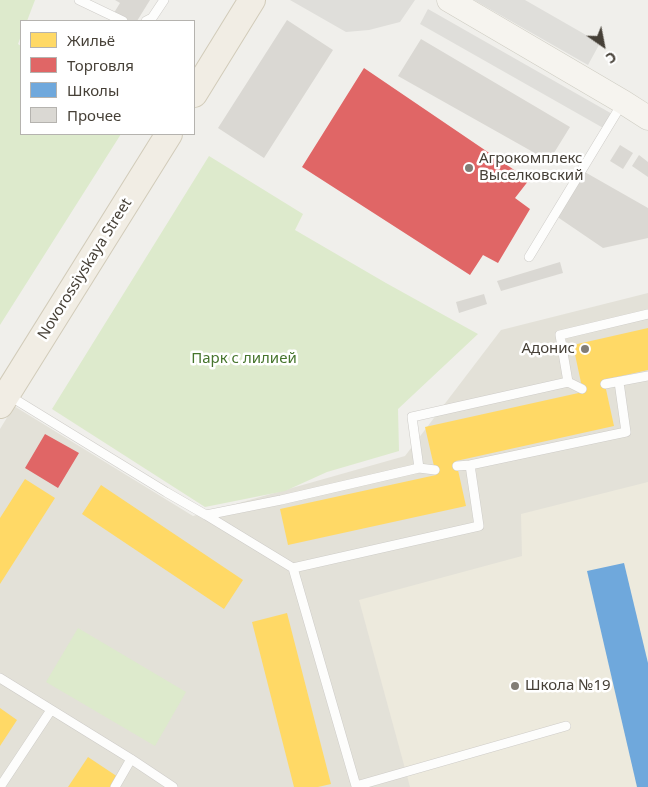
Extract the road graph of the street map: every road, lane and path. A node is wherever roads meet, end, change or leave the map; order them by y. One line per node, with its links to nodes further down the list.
1 (79, 0): 5 (lane)
2 (164, 0): 6 (lane)
3 (252, 0): 7 (main road)
4 (449, 0): 8 (main road)
5 (121, 20)
6 (148, 20)
7 (195, 92)
8 (623, 102): 9 (main road); 11 (lane)
9 (648, 118)
10 (168, 135): 18 (main road, Novorossiyskaya Street)
11 (529, 257)
12 (648, 314): 14 (lane)
13 (648, 376): 15 (lane)
14 (568, 382): 17 (lane); 21 (lane)
15 (619, 382): 16 (lane); 19 (lane)
16 (605, 384)
17 (582, 389)
18 (4, 399): 23 (lane)
19 (470, 465): 20 (lane); 24 (lane)
20 (457, 466)
21 (420, 468): 22 (lane); 23 (lane)
22 (435, 470)
23 (206, 515): 24 (lane)
24 (293, 568): 30 (lane)
25 (0, 678): 26 (lane)
26 (51, 710): 28 (lane); 29 (lane)
27 (566, 726): 30 (lane)
28 (131, 759): 31 (lane); 32 (lane)
29 (0, 786)
30 (354, 786)
31 (115, 787)
32 (173, 787)

